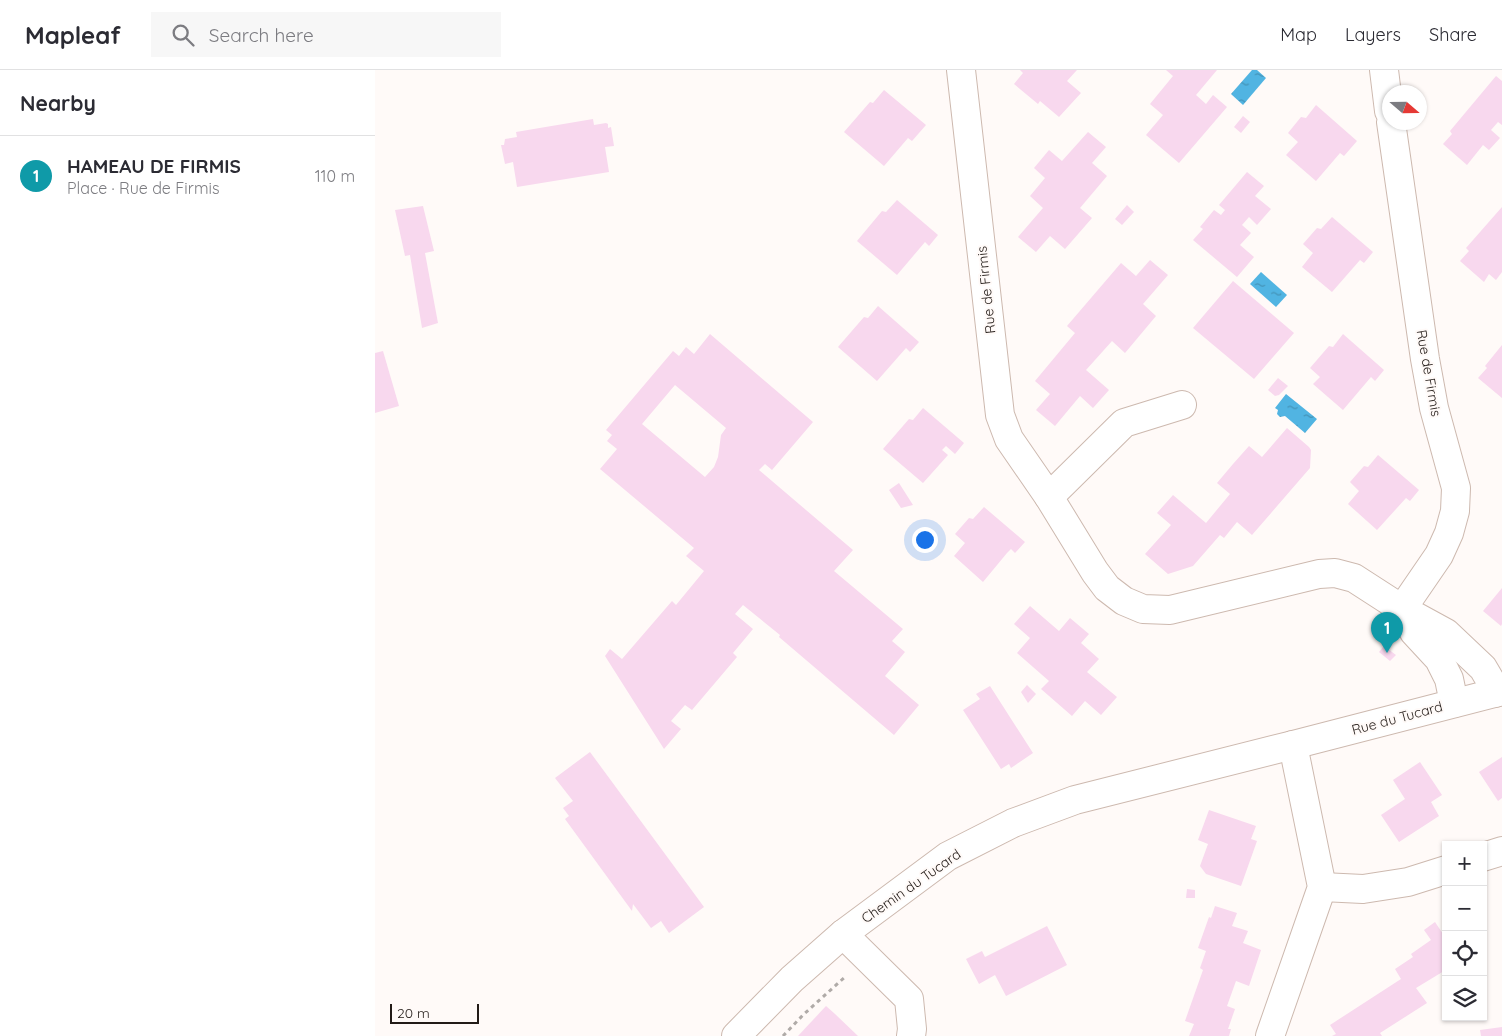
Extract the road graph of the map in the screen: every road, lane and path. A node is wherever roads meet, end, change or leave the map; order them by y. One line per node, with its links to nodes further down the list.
1 (961, 70): 6 (street, Rue de Firmis)
2 (1384, 70): 3 (street)
3 (1386, 85)
4 (1392, 130): 7 (street, Rue de Firmis)
5 (1182, 405): 6 (street)
6 (1049, 497): 7 (street, Rue de Firmis)
7 (1402, 609): 8 (street, Rue de Firmis); 9 (street, Rue de Firmis)
8 (1498, 692): 9 (street, Rue du Tucard)
9 (1454, 703): 10 (street, Rue du Tucard)
10 (1293, 746): 14 (street); 15 (street, Chemin du Tucard)
11 (1502, 851): 12 (street)
12 (1487, 856)
13 (1442, 871): 14 (street)
14 (1322, 887): 20 (street)
15 (843, 934): 16 (street); 17 (street, Chemin du Tucard)
16 (867, 957): 18 (path); 19 (street)
17 (736, 1036)
18 (783, 1036)
19 (911, 1036)
20 (1270, 1036)

